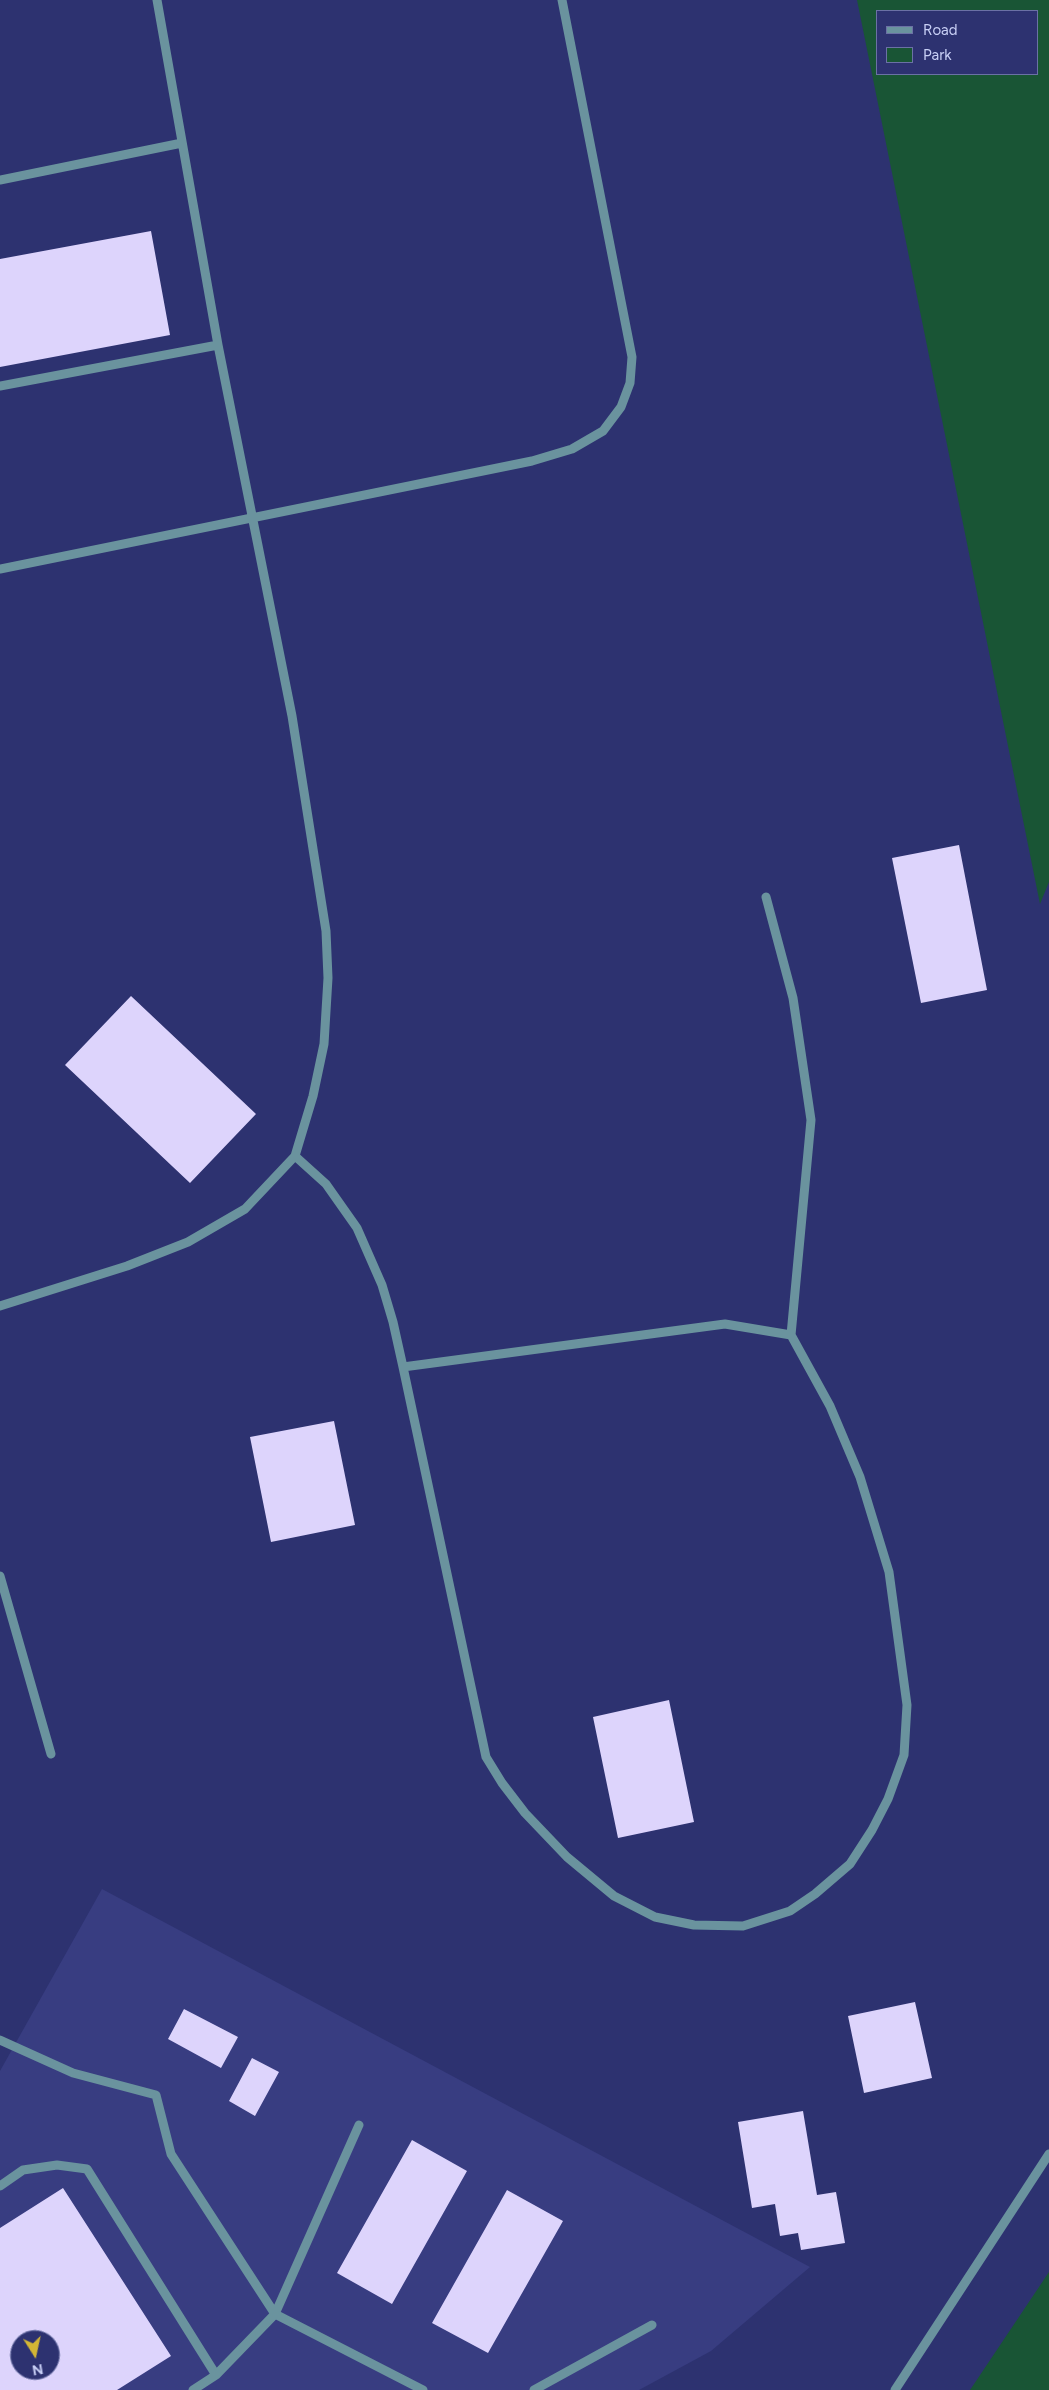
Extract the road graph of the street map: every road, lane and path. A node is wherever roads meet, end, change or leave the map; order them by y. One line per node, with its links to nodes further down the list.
1 (157, 0): 3 (street)
2 (562, 0): 7 (street)
3 (182, 143): 4 (street); 5 (street)
4 (0, 180)
5 (218, 345): 6 (street); 7 (street)
6 (0, 386)
7 (252, 517): 8 (street); 10 (street)
8 (0, 569)
9 (766, 897): 12 (street)
10 (294, 1156): 11 (street); 13 (street)
11 (0, 1306)
12 (791, 1335): 13 (street); 13 (street)
13 (403, 1367)
14 (0, 1576): 15 (street)
15 (52, 1754)
16 (0, 2040): 20 (street)
17 (359, 2125): 20 (street)
18 (1049, 2154): 26 (street)
19 (0, 2186): 22 (street)
20 (275, 2314): 22 (street); 24 (street)
21 (652, 2325): 25 (street)
22 (216, 2375): 23 (street)
23 (193, 2390)
24 (423, 2390)
25 (534, 2390)
26 (895, 2390)

